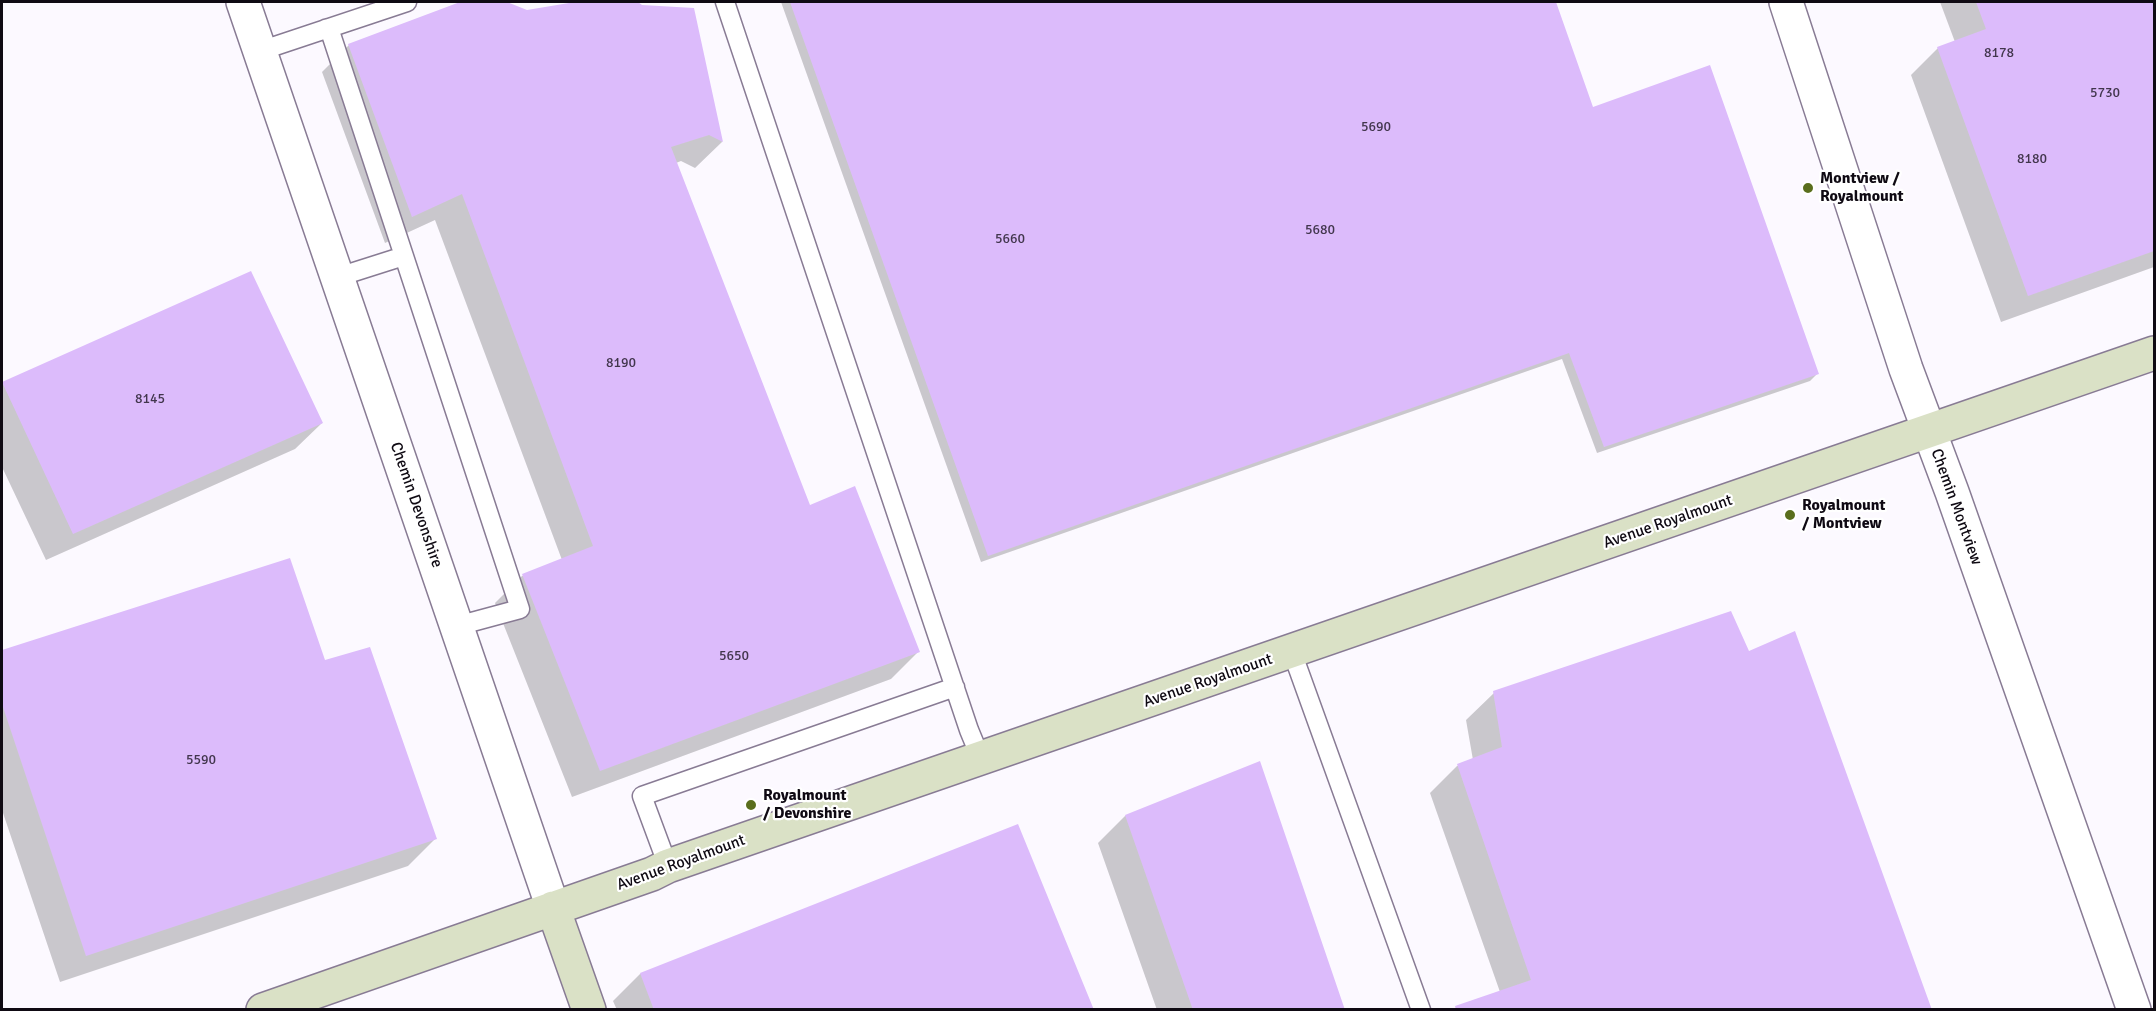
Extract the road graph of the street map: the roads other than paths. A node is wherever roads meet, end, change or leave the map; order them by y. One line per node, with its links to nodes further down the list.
1 (243, 2): 6 (street, Chemin Devonshire)
2 (407, 2): 5 (lane)
3 (725, 2): 13 (lane)
4 (1786, 2): 10 (street, Chemin Montview)
5 (329, 28): 6 (lane); 7 (lane)
6 (260, 51): 8 (street, Chemin Devonshire)
7 (404, 256): 8 (lane); 11 (lane)
8 (338, 277): 11 (street, Chemin Devonshire)
9 (2154, 353): 10 (street, Avenue Royalmount)
10 (1928, 432): 12 (street, Avenue Royalmount); 20 (street, Chemin Montview)
11 (457, 626): 16 (street, Chemin Devonshire)
12 (1292, 652): 14 (street, Avenue Royalmount); 19 (lane)
13 (955, 687): 14 (lane); 15 (lane)
14 (981, 759): 15 (street, Avenue Royalmount)
15 (668, 866): 16 (street, Avenue Royalmount)
16 (553, 908): 17 (street, Avenue Royalmount); 18 (street, Chemin Devonshire)
17 (263, 1010)
18 (589, 1010)
19 (1421, 1010)
20 (2134, 1010)

